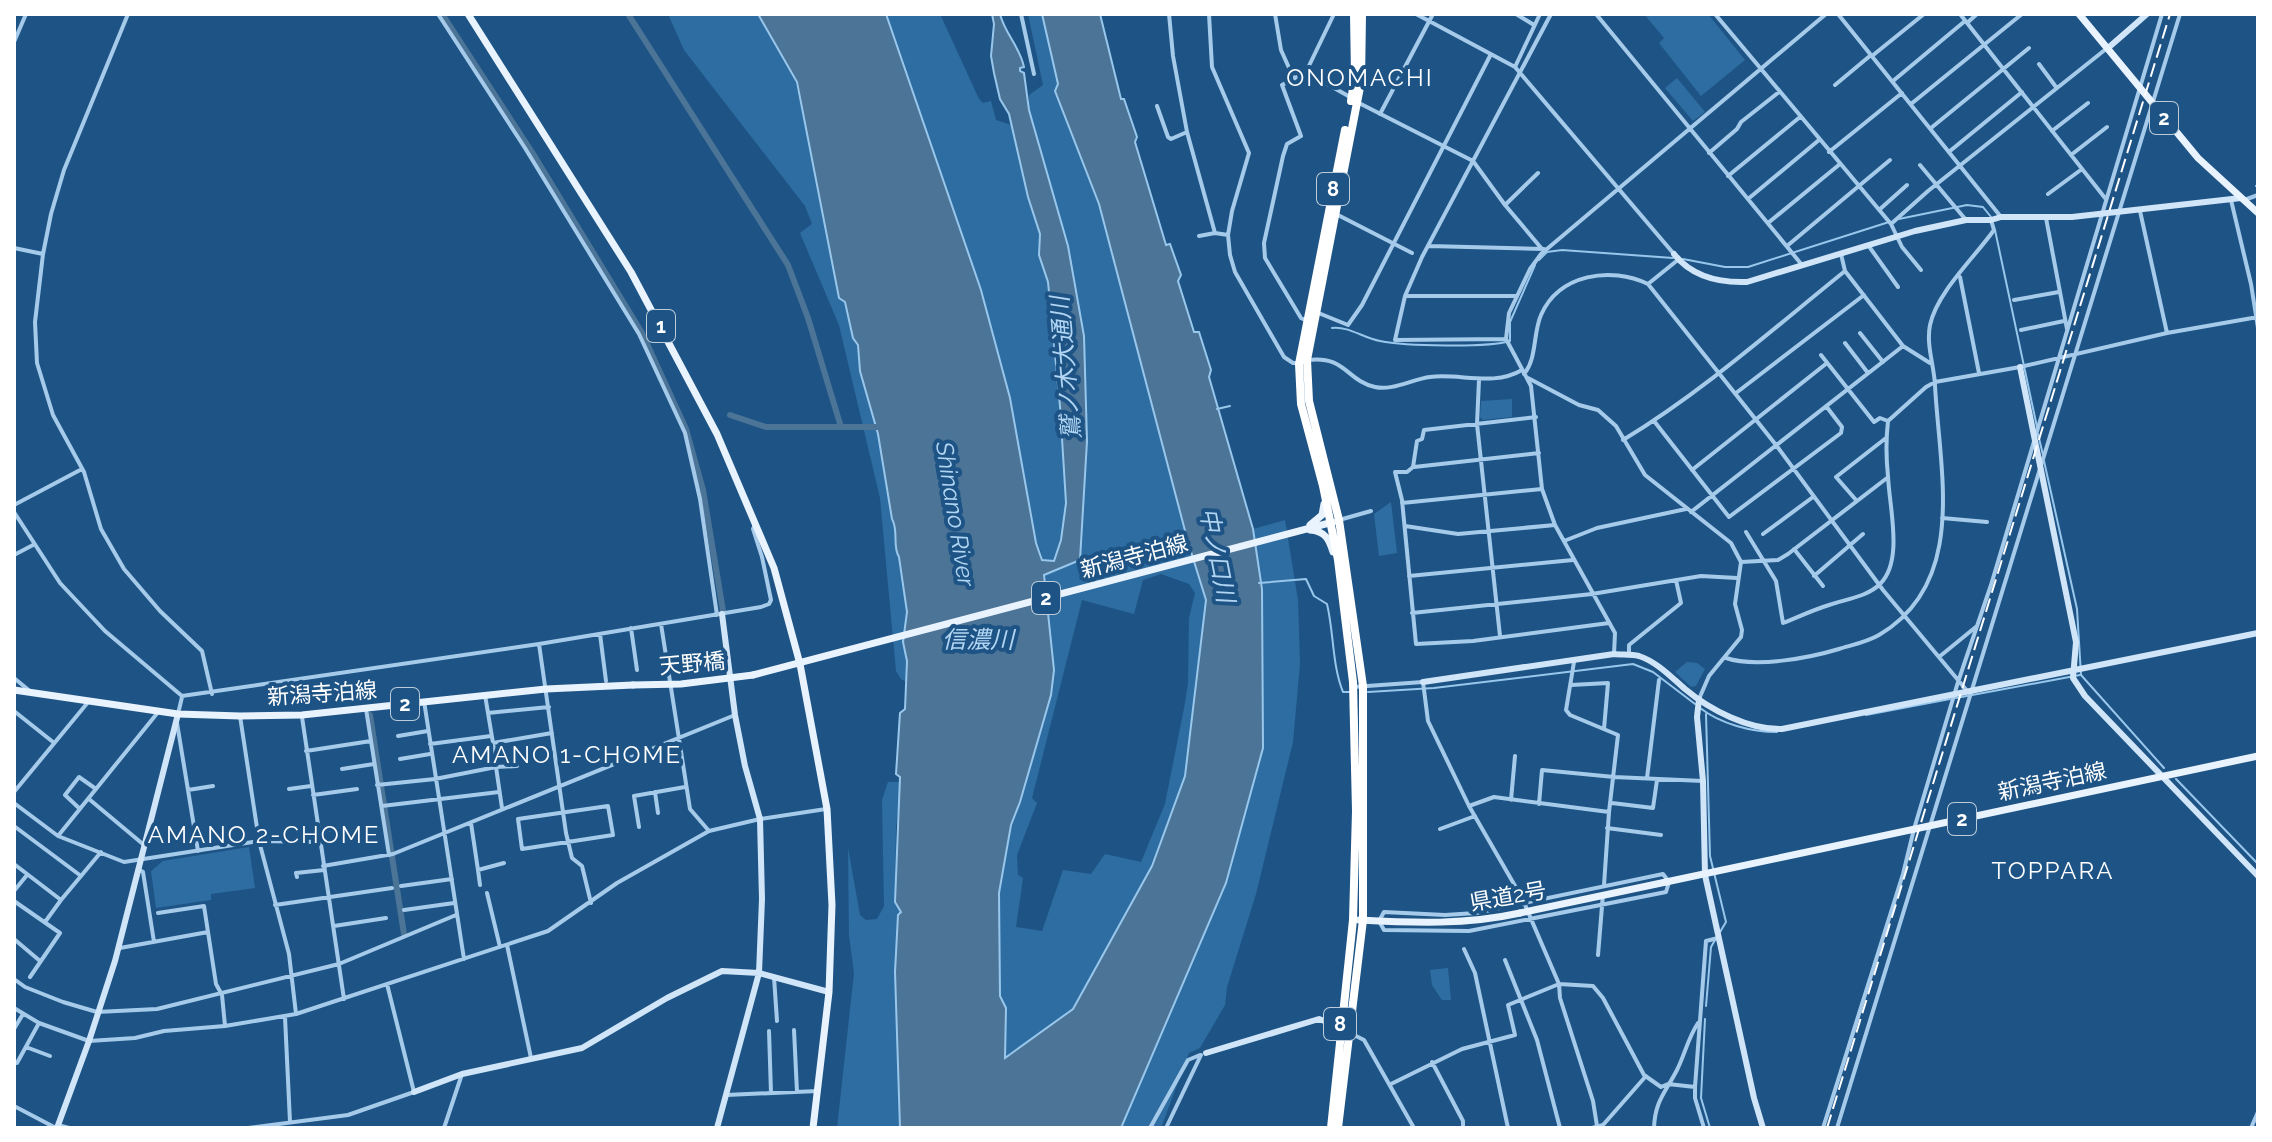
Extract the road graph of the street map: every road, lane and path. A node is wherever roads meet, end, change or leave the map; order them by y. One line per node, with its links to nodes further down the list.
1 (26, 14): 32 (street)
2 (128, 14): 114 (street)
3 (438, 14): 216 (street)
4 (468, 14): 187 (main road, 1)
5 (1021, 14): 44 (street)
6 (1169, 14): 65 (street)
7 (1209, 14): 104 (street)
8 (1275, 14): 45 (street)
9 (1334, 14): 42 (street)
10 (1354, 14): 53 (highway, 8)
11 (1362, 14): 53 (highway, 8)
12 (1416, 14): 29 (street)
13 (1433, 14): 29 (street)
14 (1516, 14): 31 (street)
15 (1540, 14): 31 (street)
16 (1551, 14): 43 (street)
17 (1596, 14): 62 (street)
18 (1715, 14): 41 (street)
19 (1826, 14): 41 (street)
20 (1838, 14): 37 (street)
21 (1924, 14): 37 (street)
22 (1960, 14): 30 (street)
23 (1977, 14): 30 (street)
24 (2022, 14): 33 (street)
25 (2079, 14): 35 (main road, 2)
26 (2147, 14): 35 (street)
27 (2162, 14): 49 (street)
28 (2180, 14): 56 (street)
29 (1430, 21): 36 (street); 59 (street)
30 (1966, 22): 33 (street); 46 (street)
31 (1534, 25): 39 (street)
32 (14, 42)
33 (1984, 44): 40 (street); 55 (street)
34 (2029, 48): 40 (street)
35 (2108, 48): 48 (street); 49 (main road, 2)
36 (1491, 54): 39 (street); 67 (street)
37 (1872, 56): 46 (street); 47 (street)
38 (2039, 64): 48 (street)
39 (1515, 67): 43 (street)
40 (2002, 68): 51 (street); 63 (street)
41 (1760, 69): 50 (street); 62 (street)
42 (1306, 72): 45 (street); 53 (street)
43 (1520, 72): 73 (street); 82 (street)
44 (1034, 74)
45 (1294, 79): 130 (street)
46 (1893, 81): 52 (street)
47 (1835, 85)
48 (2056, 87): 58 (street)
49 (2141, 89): 56 (main road, 2); 86 (street)
50 (1779, 92): 60 (street); 70 (street)
51 (2022, 92): 58 (street); 68 (street)
52 (1902, 93): 55 (street); 69 (street)
53 (1354, 100): 59 (street); 95 (highway, 8); 130 (highway, 8)
54 (2088, 103): 64 (street)
55 (1911, 104): 63 (street)
56 (2153, 104): 87 (main road, 2); 93 (street)
57 (1157, 106): 65 (street)
58 (2032, 106): 64 (street); 76 (street)
59 (1380, 114): 67 (street)
60 (1800, 117): 66 (street); 79 (street)
61 (2107, 127): 71 (street)
62 (1689, 128): 70 (street); 82 (street)
63 (1931, 128): 68 (street)
64 (2052, 131): 71 (street)
65 (1187, 132): 103 (street)
66 (1819, 140): 69 (street); 88 (street)
67 (1444, 146): 73 (street); 107 (street)
68 (1950, 151): 76 (street)
69 (1829, 152): 74 (street)
70 (1709, 153): 79 (street)
71 (2071, 155): 77 (street)
72 (1890, 160): 83 (street)
73 (1473, 161): 90 (street); 109 (street)
74 (1840, 164): 83 (street); 101 (street)
75 (1920, 165): 81 (street)
76 (1961, 165): 81 (street); 97 (street)
77 (2082, 169): 84 (street); 86 (street)
78 (1538, 173): 90 (street)
79 (1727, 176): 88 (street)
80 (1907, 185): 91 (street)
81 (1936, 185): 99 (street); 102 (street)
82 (1620, 188): 112 (street); 116 (street)
83 (1860, 188): 91 (street); 110 (street)
84 (2048, 194)
85 (2258, 195): 87 (street)
86 (2105, 198): 96 (street)
87 (2241, 198): 89 (street); 94 (main road, 2)
88 (1748, 199): 101 (street)
89 (2231, 200): 92 (street); 129 (street)
90 (1505, 205): 112 (street)
91 (1879, 210): 102 (street)
92 (2140, 211): 93 (street); 136 (street)
93 (2119, 213): 96 (street); 140 (street)
94 (2258, 213)
95 (1336, 214): 107 (street); 128 (highway, 8)
96 (2100, 214): 98 (street); 134 (street)
97 (2001, 217): 98 (street); 100 (street)
98 (2046, 218): 123 (street)
99 (1966, 220): 100 (street); 106 (street)
100 (1991, 220): 120 (street)
101 (1768, 223): 110 (street)
102 (1891, 224): 106 (street)
103 (1215, 233): 104 (street); 105 (street)
104 (1228, 235): 143 (street)
105 (1199, 236)
106 (1898, 237): 108 (street); 118 (street)
107 (1392, 243): 113 (street); 128 (street)
108 (1868, 245): 115 (street); 122 (street)
109 (1428, 246): 112 (street); 125 (street)
110 (1787, 246): 117 (street)
111 (14, 248): 114 (street)
112 (1544, 249): 126 (street)
113 (1412, 253)
114 (43, 254): 170 (street)
115 (1841, 254): 117 (street); 119 (street)
116 (1676, 257): 117 (street); 121 (street)
117 (1802, 265)
118 (1921, 270)
119 (1845, 271): 124 (street); 148 (street)
120 (1959, 276): 146 (street); 150 (street)
121 (1648, 284): 148 (street); 151 (street)
122 (1898, 287)
123 (2059, 292): 127 (street); 131 (street)
124 (1864, 295): 139 (street); 155 (street)
125 (1405, 296): 126 (street); 137 (street)
126 (1517, 296): 137 (street)
127 (2014, 300)
128 (1316, 312): 143 (highway, 8)
129 (2257, 317): 132 (street); 136 (street)
130 (1307, 321): 143 (highway, 8)
131 (2064, 321): 133 (street); 134 (street)
132 (2258, 328)
133 (2021, 330)
134 (2068, 331): 142 (street)
135 (1860, 333): 144 (street)
136 (2167, 333): 140 (street)
137 (1506, 339): 151 (street)
138 (1845, 343): 149 (street)
139 (1903, 346): 144 (street); 146 (street)
140 (2075, 354): 142 (street); 168 (street)
141 (1821, 355): 145 (street)
142 (2060, 357): 147 (street); 163 (street)
143 (1303, 362): 152 (street); 175 (highway, 8); 188 (highway, 8)
144 (1883, 362): 149 (street)
145 (1827, 363): 154 (street); 158 (street)
146 (1930, 363): 153 (street)
147 (2020, 367): 150 (street); 163 (street)
148 (1717, 372): 155 (street); 159 (street)
149 (1868, 373): 154 (street)
150 (1979, 373): 153 (street)
151 (1525, 374): 152 (street); 157 (street); 164 (street)
152 (1479, 380): 161 (street)
153 (1935, 382): 160 (street); 185 (street)
154 (1848, 388): 156 (street); 160 (street)
155 (1736, 394): 158 (street)
156 (1826, 406): 165 (street); 172 (street)
157 (1536, 417): 161 (street); 166 (street)
158 (1754, 420): 165 (street); 171 (street)
159 (1654, 421): 164 (street); 171 (street)
160 (1888, 421): 162 (street)
161 (1477, 424): 167 (street); 169 (street)
162 (1886, 438): 173 (street); 179 (street)
163 (2035, 439): 168 (street); 220 (street)
164 (1623, 440): 182 (street)
165 (1776, 445): 172 (street); 177 (street)
166 (1539, 453): 167 (street); 174 (street)
167 (1481, 459): 169 (street); 176 (street)
168 (2040, 466): 233 (street); 245 (street)
169 (1413, 467): 180 (street)
170 (82, 469): 181 (street); 248 (street)
171 (1692, 470): 177 (street)
172 (1794, 471): 177 (street); 178 (street)
173 (1888, 477): 179 (street); 211 (street)
174 (1542, 489): 176 (street); 190 (street)
175 (1324, 491): 188 (highway, 8); 192 (main road)
176 (1484, 495): 180 (street); 193 (street)
177 (1711, 495): 182 (street)
178 (1813, 497): 186 (street); 195 (street)
179 (1856, 500): 186 (street)
180 (1402, 503): 191 (street)
181 (14, 505)
182 (1689, 510): 197 (street); 204 (street)
183 (1371, 511): 188 (street)
184 (14, 512): 198 (street)
185 (1942, 518): 189 (street); 217 (street)
186 (1832, 521): 199 (street); 200 (street)
187 (756, 522): 216 (street); 231 (main road, 1)
188 (1335, 522): 192 (main road, 新潟寺泊線 / 2); 206 (highway, 8); 242 (highway, 8)
189 (1987, 522)
190 (1555, 525): 193 (street); 197 (street)
191 (1405, 526): 193 (street); 207 (street)
192 (1301, 530): 206 (main road); 231 (main road, 新潟寺泊線 / 2)
193 (1488, 531): 205 (street)
194 (1746, 532): 203 (street)
195 (1763, 534)
196 (1863, 534): 199 (street)
197 (1564, 541): 202 (street)
198 (33, 545): 201 (street); 250 (street)
199 (1850, 546): 208 (street); 211 (street)
200 (1794, 549): 203 (street); 208 (street)
201 (14, 555)
202 (1573, 560): 205 (street); 213 (street)
203 (1766, 561): 204 (street); 211 (street)
204 (1741, 562): 209 (street)
205 (1492, 568): 207 (street); 214 (street)
206 (1340, 572): 242 (highway, 8)
207 (1409, 576): 215 (street)
208 (1814, 576): 212 (street)
209 (1737, 578): 210 (street); 229 (street)
210 (1676, 580): 213 (street); 227 (street)
211 (1879, 585): 217 (street)
212 (1823, 586)
213 (1592, 594): 214 (street); 218 (street)
214 (1495, 603): 215 (street); 224 (street)
215 (1412, 613): 224 (street)
216 (719, 614): 219 (street); 260 (street)
217 (1904, 615): 228 (street); 229 (street)
218 (1610, 623): 224 (street); 226 (street)
219 (661, 624): 221 (street); 268 (street)
220 (1979, 625): 228 (street); 239 (street)
221 (631, 628): 223 (street); 232 (street)
222 (2258, 633): 233 (street)
223 (600, 634): 225 (street); 237 (street)
224 (1500, 637)
225 (539, 644): 243 (street); 248 (street)
226 (1614, 654): 227 (street); 230 (street)
227 (1629, 655): 251 (street)
228 (1939, 657): 239 (street)
229 (1726, 658): 251 (street)
230 (1574, 662): 238 (street); 241 (street)
231 (802, 664): 234 (main road, 新潟寺泊線 / 2); 311 (main road, 1)
232 (637, 670)
233 (2072, 671): 245 (street); 282 (street)
234 (753, 675): 240 (main road, 天野橋 / 2, bridge)
235 (14, 678): 246 (street)
236 (1659, 680): 284 (street)
237 (606, 681)
238 (1423, 682): 242 (street); 308 (street)
239 (1958, 682): 245 (street); 247 (street)
240 (633, 685): 243 (main road, 新潟寺泊線 / 2)
241 (1571, 685): 263 (street); 263 (street)
242 (1358, 687): 371 (highway, 8); 372 (highway, 8)
243 (546, 689): 249 (main road, 新潟寺泊線 / 2); 254 (street)
244 (15, 692): 246 (main road, 新潟寺泊線 / 2)
245 (1970, 692): 247 (street); 319 (street)
246 (32, 693): 252 (main road, 新潟寺泊線 / 2)
247 (1955, 693): 251 (street); 324 (street)
248 (212, 694): 250 (street)
249 (485, 695): 253 (main road, 新潟寺泊線 / 2); 258 (street)
250 (182, 696): 262 (street)
251 (1699, 699): 287 (street)
252 (89, 701): 257 (main road, 新潟寺泊線 / 2); 270 (street)
253 (424, 701): 255 (main road, 新潟寺泊線 / 2); 264 (street)
254 (549, 707): 258 (street); 265 (street)
255 (366, 709): 259 (main road, 新潟寺泊線 / 2); 269 (street)
256 (14, 711): 270 (street)
257 (159, 711): 262 (main road, 新潟寺泊線 / 2); 293 (street)
258 (488, 713): 267 (street)
259 (302, 715): 261 (main road, 新潟寺泊線 / 2); 273 (street)
260 (735, 715): 268 (street); 316 (street)
261 (240, 716): 262 (main road, 新潟寺泊線 / 2); 330 (street)
262 (177, 717): 296 (street); 333 (street)
263 (1604, 729): 283 (street)
264 (428, 731): 266 (street); 272 (street)
265 (552, 733): 271 (street); 289 (street)
266 (398, 736)
267 (491, 736): 271 (street); 272 (street)
268 (678, 739): 289 (street); 292 (street)
269 (371, 741): 273 (street); 278 (street)
270 (53, 742): 297 (street)
271 (493, 743): 280 (street)
272 (430, 744): 274 (street)
273 (306, 751): 291 (street)
274 (430, 754): 277 (street); 285 (street)
275 (1515, 756): 303 (street)
276 (2258, 756): 282 (main road, 新潟寺泊線 / 2)
277 (400, 759)
278 (374, 764): 281 (street); 288 (street)
279 (517, 766): 280 (street)
280 (496, 767): 285 (street); 298 (street)
281 (342, 769)
282 (2162, 776): 319 (main road, 新潟寺泊線 / 2); 348 (street)
283 (1614, 777): 284 (street); 305 (street); 306 (street)
284 (1647, 778): 286 (street)
285 (435, 779): 288 (street); 302 (street)
286 (1657, 780): 287 (street); 305 (street)
287 (1703, 781): 346 (street)
288 (377, 785): 307 (street)
289 (560, 785): 310 (street); 312 (street)
290 (213, 786): 296 (street)
291 (311, 786): 294 (street); 300 (street)
292 (685, 787): 299 (street); 326 (street)
293 (96, 789): 301 (street); 309 (street)
294 (289, 789)
295 (357, 789): 300 (street)
296 (188, 790): 335 (street)
297 (14, 792)
298 (499, 792): 302 (street); 310 (street)
299 (655, 792): 314 (street); 320 (street)
300 (313, 795): 325 (street)
301 (89, 799): 309 (street); 333 (street)
302 (438, 799): 307 (street); 327 (street)
303 (1511, 800): 306 (street); 308 (street)
304 (14, 803): 329 (street)
305 (1611, 803): 313 (street)
306 (1539, 804): 313 (street)
307 (381, 806): 337 (street)
308 (1469, 806): 315 (street)
309 (80, 809): 329 (street)
310 (502, 809): 317 (street)
311 (827, 809): 316 (street); 396 (main road, 1)
312 (563, 812): 332 (street); 332 (street); 334 (street)
313 (1609, 812): 322 (street)
314 (658, 813)
315 (1475, 816): 323 (street); 363 (street)
316 (760, 819): 326 (street); 389 (street)
317 (471, 823): 327 (street); 344 (street)
318 (14, 826): 347 (street)
319 (1931, 826): 324 (main road, 新潟寺泊線 / 2); 454 (street)
320 (639, 827)
321 (340, 828): 325 (street)
322 (1607, 828): 328 (street); 354 (street)
323 (1440, 829)
324 (1914, 829): 346 (main road, 新潟寺泊線 / 2); 453 (street)
325 (317, 831): 331 (street)
326 (709, 831): 362 (street)
327 (444, 833): 337 (street); 350 (street)
328 (1661, 835)
329 (58, 836): 336 (street)
330 (259, 841): 331 (street); 335 (street); 364 (street)
331 (319, 842): 342 (street)
332 (569, 842): 334 (street); 362 (street)
333 (144, 845): 339 (street)
334 (522, 849): 338 (street)
335 (198, 851): 339 (street)
336 (101, 852): 339 (street); 347 (street)
337 (389, 855): 342 (street)
338 (524, 857)
339 (140, 860): 343 (street)
340 (504, 863): 344 (street)
341 (14, 864): 345 (street)
342 (324, 868): 349 (street); 358 (street)
343 (138, 869): 379 (street); 382 (street)
344 (478, 870): 352 (street)
345 (27, 875): 356 (street); 359 (street)
346 (1705, 875): 351 (main road, 新潟寺泊線 / 2); 377 (street)
347 (81, 876): 359 (street)
348 (2258, 876)
349 (297, 877)
350 (452, 879): 353 (street); 361 (street)
351 (1668, 882): 354 (street); 365 (street); 373 (main road, 県道2号 / 2, bridge)
352 (480, 885)
353 (401, 886)
354 (1604, 886): 363 (street); 365 (street)
355 (392, 888): 358 (street)
356 (14, 891)
357 (487, 893): 381 (street)
358 (328, 898): 364 (street); 375 (street)
359 (61, 900): 374 (street)
360 (14, 901): 374 (street)
361 (454, 903): 366 (street); 368 (street)
362 (591, 903): 380 (street)
363 (1525, 904): 370 (street); 373 (street)
364 (275, 905): 390 (street)
365 (1603, 905): 370 (street); 384 (street)
366 (404, 910)
367 (158, 913): 376 (street)
368 (456, 915): 385 (street); 388 (street)
369 (386, 918): 375 (street)
370 (1530, 919): 373 (street); 395 (street)
371 (1353, 920): 372 (main road, 県道2号 / 2); 409 (highway, 8)
372 (1363, 920): 373 (main road, 県道2号 / 2); 413 (highway, 8)
373 (1379, 921)
374 (45, 922): 387 (street)
375 (334, 926): 388 (street)
376 (208, 932): 379 (street); 397 (street)
377 (1719, 938): 406 (street); 452 (street)
378 (14, 939): 387 (street)
379 (154, 942): 382 (street)
380 (507, 945): 381 (street); 419 (street)
381 (500, 947): 385 (street)
382 (118, 948): 401 (street)
383 (1464, 949): 415 (street)
384 (1598, 955)
385 (464, 959): 394 (street)
386 (1505, 960): 399 (street)
387 (40, 961): 391 (street)
388 (339, 964): 390 (street); 398 (street)
389 (759, 973): 392 (street); 419 (street); 431 (street)
390 (292, 975): 397 (street); 403 (street)
391 (30, 977)
392 (774, 977): 396 (street); 405 (street)
393 (14, 979): 401 (street)
394 (387, 984): 398 (street); 428 (street)
395 (1559, 984): 399 (street); 423 (street); 436 (street)
396 (829, 992): 427 (main road, 1)
397 (222, 995): 401 (street); 408 (street)
398 (344, 999): 403 (street)
399 (1522, 1000): 415 (street); 449 (street)
400 (14, 1008): 402 (street)
401 (97, 1012): 414 (street)
402 (23, 1014): 407 (street); 410 (street)
403 (296, 1014): 404 (street)
404 (285, 1016): 408 (street); 434 (street)
405 (777, 1021)
406 (1699, 1021): 425 (street); 426 (street)
407 (39, 1023): 414 (street); 416 (street)
408 (225, 1026): 414 (street)
409 (1340, 1027): 413 (street); 417 (street); 444 (highway, 8)
410 (14, 1029)
411 (794, 1030): 429 (street)
412 (769, 1031): 430 (street)
413 (1350, 1032): 424 (street); 445 (highway, 8)
414 (89, 1041): 435 (street)
415 (1491, 1042): 420 (street); 448 (street)
416 (26, 1047): 418 (street); 421 (street)
417 (1203, 1054): 442 (street); 443 (street)
418 (50, 1056)
419 (531, 1060): 422 (street)
420 (1432, 1062): 424 (street); 447 (street)
421 (17, 1063)
422 (462, 1074): 428 (street); 439 (street)
423 (1646, 1076): 425 (street); 436 (street)
424 (1391, 1084): 446 (street)
425 (1668, 1084): 426 (street); 450 (street)
426 (1695, 1087): 451 (street)
427 (818, 1091): 429 (street); 441 (main road, 1)
428 (414, 1092): 434 (street)
429 (797, 1092): 430 (street)
430 (771, 1093): 431 (street)
431 (726, 1095): 440 (street)
432 (14, 1106): 435 (street)
433 (2258, 1112): 455 (street)
434 (290, 1122): 438 (street)
435 (56, 1127): 437 (street)
436 (1599, 1127)
437 (69, 1128)
438 (248, 1128)
439 (444, 1128)
440 (717, 1128)
441 (813, 1128)
442 (1150, 1128)
443 (1166, 1128)
444 (1331, 1128)
445 (1338, 1128)
446 (1414, 1128)
447 (1463, 1128)
448 (1508, 1128)
449 (1560, 1128)
450 (1654, 1128)
451 (1704, 1128)
452 (1763, 1128)
453 (1823, 1128)
454 (1837, 1128)
455 (2251, 1128)

